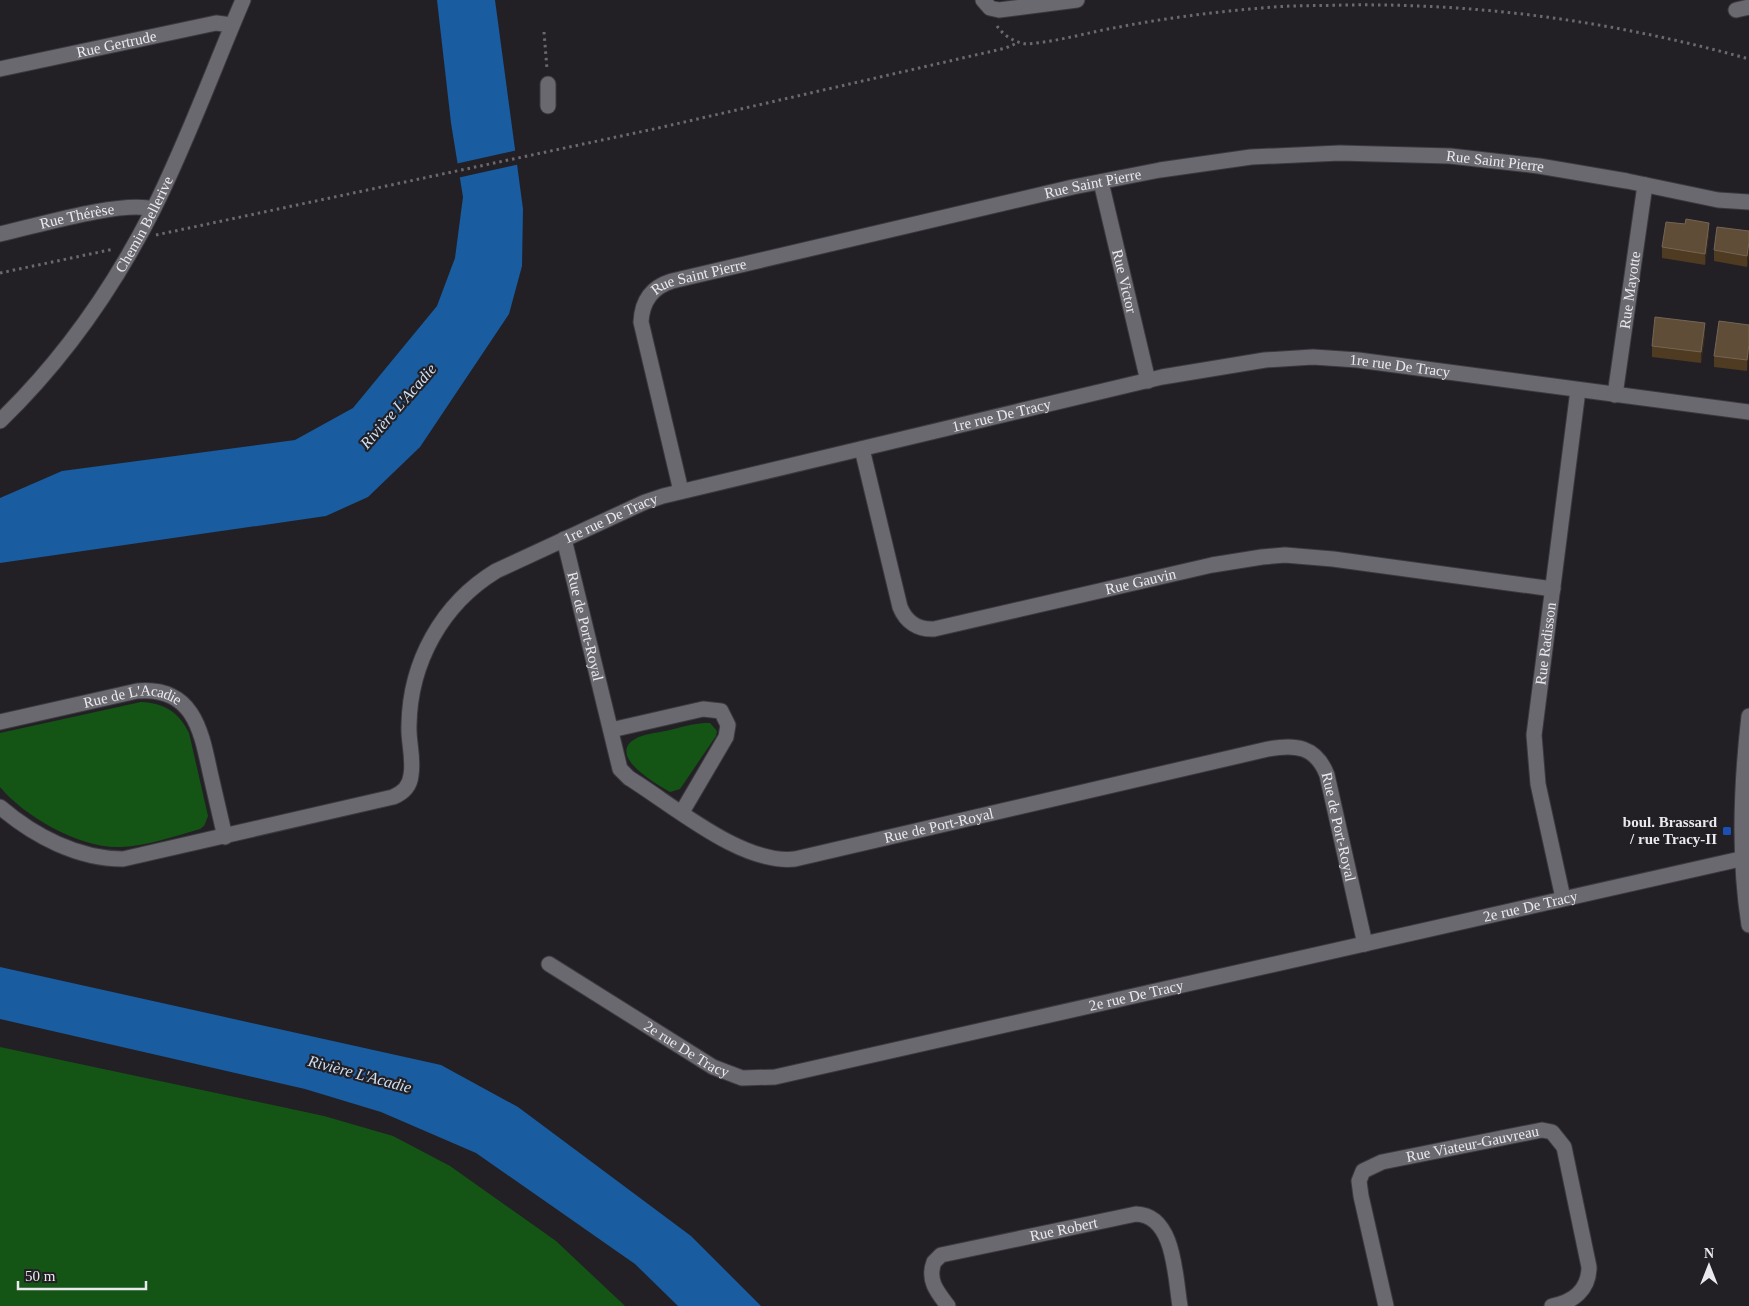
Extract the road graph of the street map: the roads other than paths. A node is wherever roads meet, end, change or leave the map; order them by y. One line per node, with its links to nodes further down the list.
1 (243, 0): 4 (street, Chemin Bellerive)
2 (1077, 0): 3 (street)
3 (985, 3)
4 (232, 25): 5 (street, Rue Gertrude); 11 (street, Chemin Bellerive)
5 (0, 69)
6 (548, 84): 7 (street)
7 (548, 106)
8 (1101, 182): 9 (street, Rue Saint Pierre); 13 (street, Rue Victor); 19 (street, Rue Saint Pierre)
9 (1645, 185): 10 (street, Rue Saint Pierre); 15 (street, Rue Mayotte)
10 (1749, 202)
11 (153, 209): 12 (street, Rue Thérèse); 17 (street, Chemin Bellerive)
12 (0, 234)
13 (1148, 381): 14 (street, 1re rue De Tracy); 18 (street, 1re rue De Tracy)
14 (1578, 390): 15 (street, 1re rue De Tracy); 21 (street, Rue Radisson)
15 (1615, 395): 16 (street, 1re rue De Tracy)
16 (1749, 412)
17 (0, 422)
18 (862, 449): 19 (street, 1re rue De Tracy); 21 (street, Rue Gauvin)
19 (681, 491): 20 (street, 1re rue De Tracy)
20 (564, 539): 24 (street, Rue de Port-Royal); 27 (street, 1re rue De Tracy)
21 (1553, 589): 29 (street, Rue Radisson)
22 (1749, 716): 28 (street)
23 (0, 722): 27 (street, Rue de L'Acadie)
24 (611, 730): 26 (street, Rue de Port-Royal); 26 (street)
25 (0, 807): 27 (street)
26 (682, 812): 31 (street, Rue de Port-Royal)
27 (225, 837)
28 (1746, 858): 29 (street, 2e rue De Tracy); 30 (street)
29 (1563, 898): 31 (street, 2e rue De Tracy)
30 (1749, 925)
31 (1365, 944): 32 (street, 2e rue De Tracy)
32 (549, 964)
33 (948, 1306): 34 (street, Rue Robert)
34 (1180, 1306)
35 (1386, 1306): 36 (street, Rue Viateur-Gauvreau)
36 (1552, 1306)

